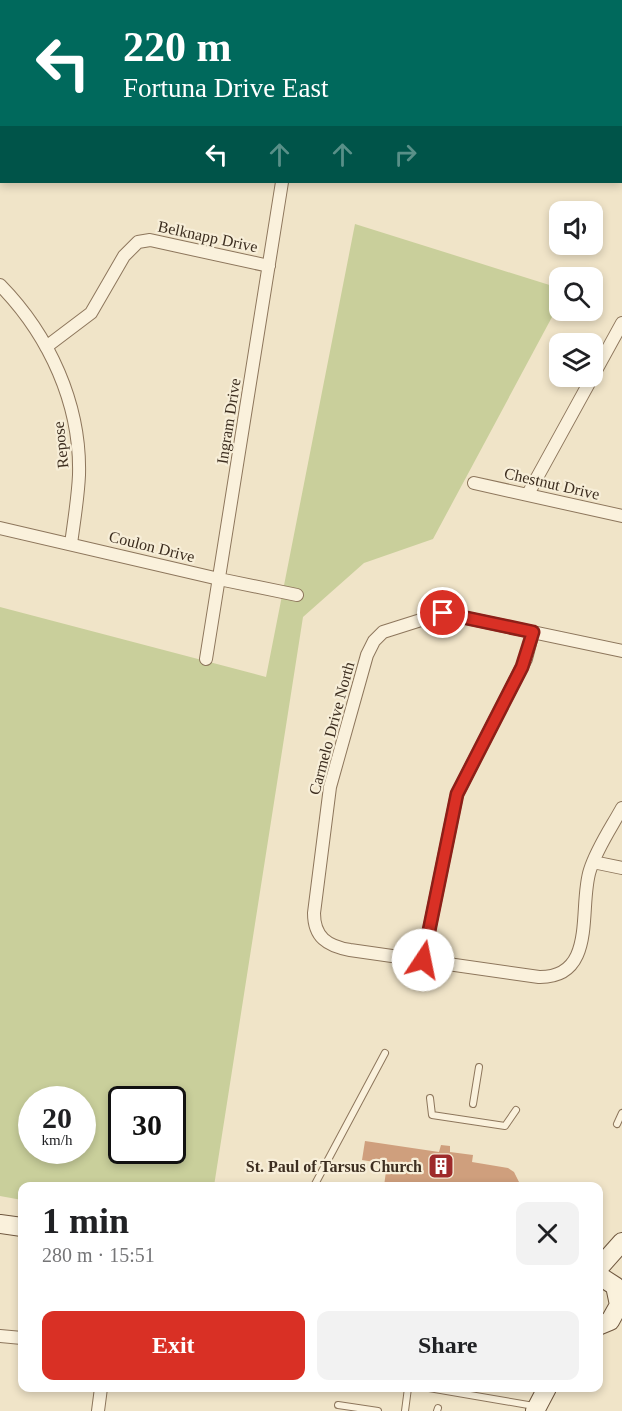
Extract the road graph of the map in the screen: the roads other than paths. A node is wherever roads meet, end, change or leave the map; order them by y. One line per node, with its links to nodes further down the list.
1 (281, 185): 2 (street, Ingram Drive)
2 (269, 266): 5 (street, Belknapp Drive); 11 (street, Ingram Drive)
3 (0, 285): 5 (street, Repose)
4 (622, 323): 7 (street)
5 (46, 347): 10 (street, Repose)
6 (474, 483): 7 (street, Chestnut Drive)
7 (528, 494): 8 (street, Chestnut Drive)
8 (622, 516)
9 (0, 528): 10 (street, Coulon Drive)
10 (71, 544): 11 (street, Coulon Drive)
11 (219, 579): 12 (street, Coulon Drive); 15 (street, Ingram Drive)
12 (297, 595)
13 (533, 632): 14 (street, Carmelo Drive North); 19 (street); 19 (street, Carmelo Drive North)
14 (622, 651)
15 (206, 659)
16 (622, 808): 17 (street)
17 (593, 862): 18 (street); 19 (street)
18 (622, 868)
19 (423, 960)
20 (385, 1053): 27 (lane)
21 (479, 1067): 23 (lane)
22 (430, 1098): 24 (lane)
23 (473, 1104)
24 (516, 1110)
25 (622, 1113): 26 (lane)
26 (619, 1122)
27 (316, 1182)
28 (0, 1224): 29 (street)
29 (18, 1226)
30 (622, 1242): 32 (street)
31 (622, 1257): 34 (street)
32 (603, 1263)
33 (603, 1280): 34 (street)
34 (618, 1293): 35 (street)
35 (610, 1323)
36 (0, 1336): 37 (street)
37 (18, 1338)
38 (101, 1392): 44 (street)
39 (407, 1392): 46 (lane)
40 (467, 1392): 43 (lane)
41 (545, 1392): 43 (street)
42 (338, 1405): 45 (lane)
43 (536, 1409)
44 (99, 1411)
45 (378, 1411)
46 (405, 1411)

